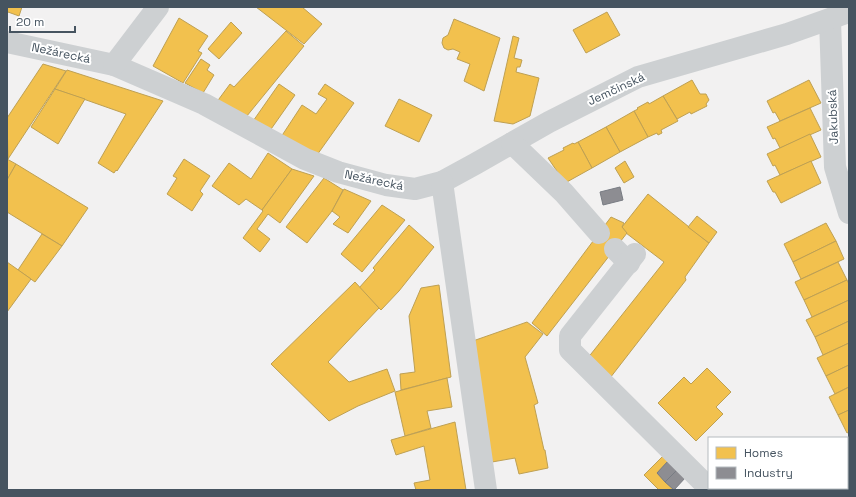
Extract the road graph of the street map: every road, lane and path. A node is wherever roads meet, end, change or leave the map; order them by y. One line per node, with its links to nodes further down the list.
1 (158, 7): 4 (street)
2 (839, 16): 5 (street, Jemčinská); 7 (street, Jakubská)
3 (7, 42): 4 (street, Nežárecká)
4 (114, 65): 6 (street, Nežárecká)
5 (512, 143): 6 (street, Jemčinská); 8 (street)
6 (442, 182): 11 (street)
7 (849, 213)
8 (599, 233)
9 (626, 255): 10 (street)
10 (708, 487)
11 (486, 490)

